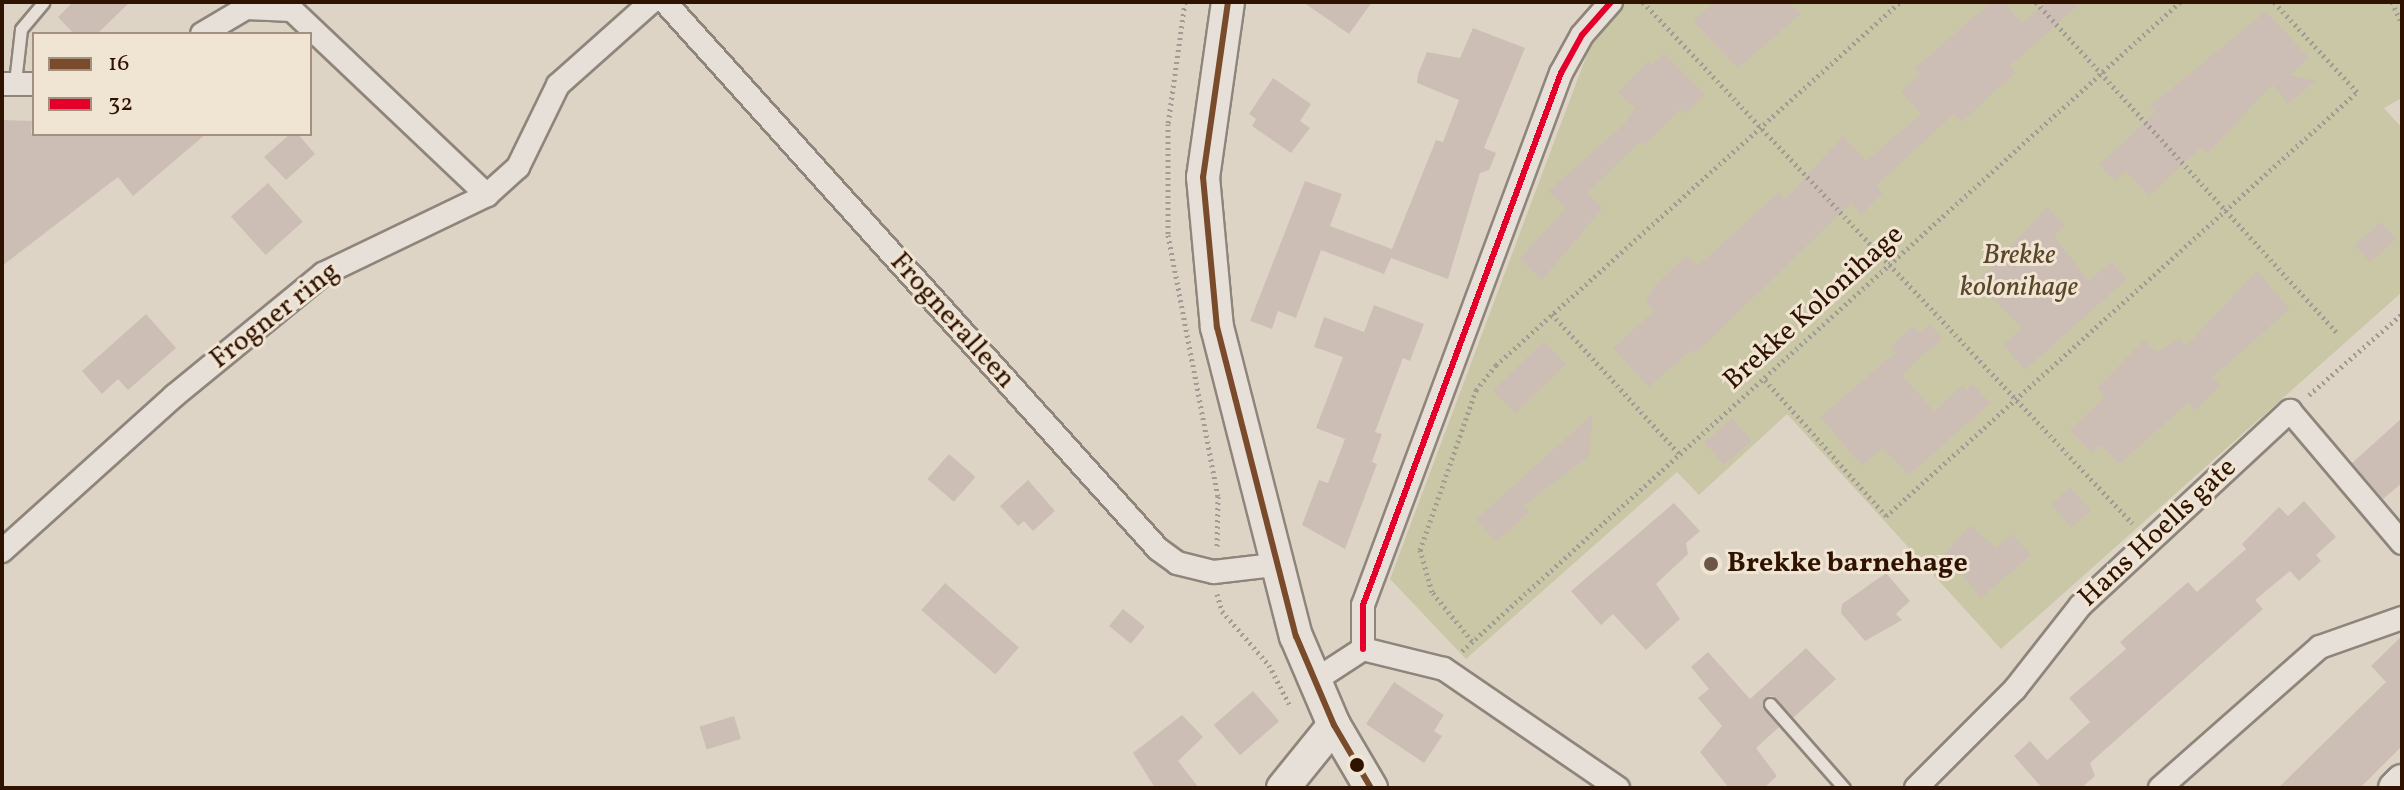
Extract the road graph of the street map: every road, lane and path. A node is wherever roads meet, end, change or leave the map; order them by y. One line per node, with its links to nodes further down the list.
1 (44, 2): 15 (lane)
2 (651, 2): 17 (street, Frogner ring)
3 (665, 2): 31 (street, Frogneralleen)
4 (1228, 2): 30 (main road)
5 (1611, 2): 34 (street)
6 (1643, 2): 16 (path)
7 (1900, 2): 16 (path)
8 (2036, 2): 14 (path)
9 (2180, 2): 14 (path, Brekke Kolonihage)
10 (2274, 2): 18 (path)
11 (2392, 2): 12 (path)
12 (2402, 24)
13 (205, 32): 17 (street)
14 (2101, 74): 18 (path); 19 (path, Brekke Kolonihage)
15 (17, 84)
16 (1761, 127): 19 (path); 20 (path)
17 (487, 195): 29 (street, Frogner ring)
18 (2226, 211): 22 (path); 24 (path)
19 (1891, 265): 23 (path, Brekke Kolonihage); 24 (path)
20 (1552, 314): 26 (path); 33 (path)
21 (2402, 314): 25 (path)
22 (2337, 333)
23 (1765, 380): 24 (path); 26 (path, Brekke Kolonihage)
24 (2017, 399): 27 (path)
25 (2290, 411): 27 (street, Hans Hoells gate); 28 (street)
26 (1681, 456): 33 (path, Brekke Kolonihage)
27 (2148, 540): 45 (street, Hans Hoells gate)
28 (2402, 543)
29 (2, 551)
30 (1274, 565): 31 (street, Frogneralleen); 36 (main road)
31 (1214, 572): 38 (path)
32 (2402, 618): 46 (street)
33 (1472, 641): 35 (path, Brekke Kolonihage)
34 (1363, 649): 35 (street); 36 (street)
35 (1444, 669): 43 (street)
36 (1314, 681): 39 (main road)
37 (1770, 704): 44 (lane)
38 (1292, 710)
39 (1334, 725): 41 (main road); 42 (main road)
40 (2402, 781): 47 (main road)
41 (1283, 788)
42 (1371, 788)
43 (1618, 788)
44 (1844, 788)
45 (1916, 788)
46 (2160, 788)
47 (2395, 788)

